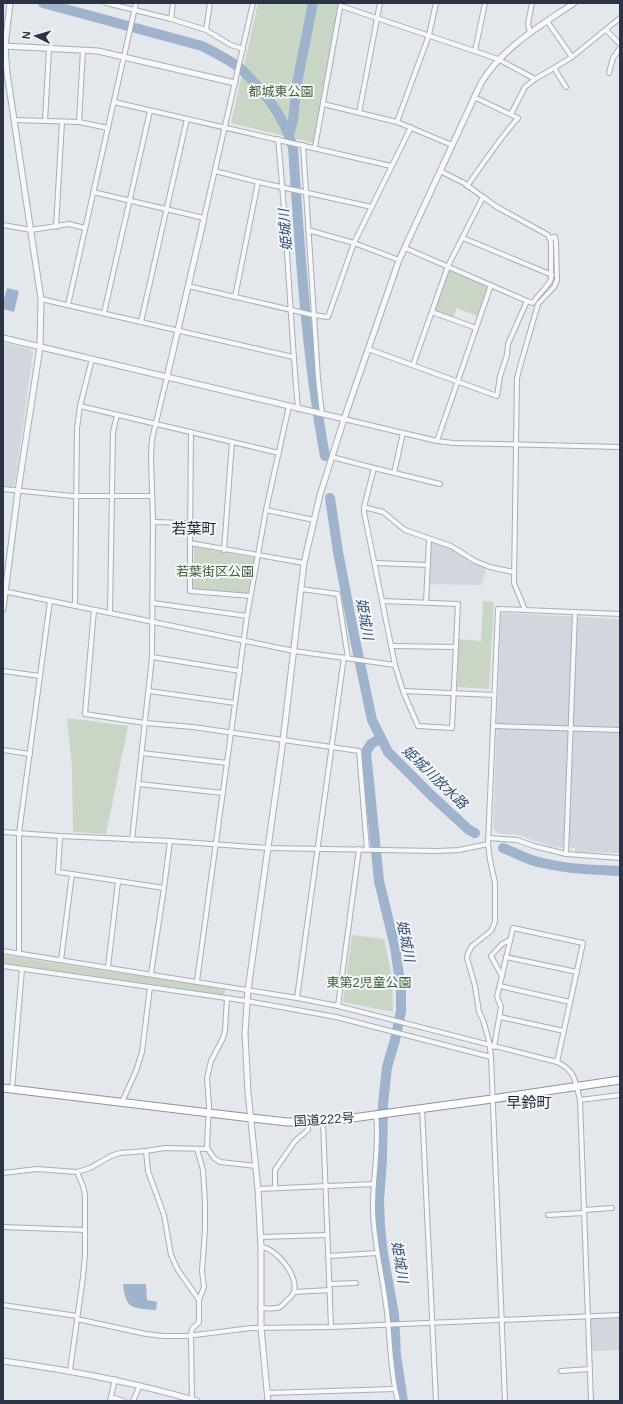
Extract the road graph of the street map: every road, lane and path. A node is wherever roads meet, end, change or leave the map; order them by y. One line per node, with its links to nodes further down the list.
1 (10, 3): 23 (street)
2 (106, 3): 13 (street)
3 (136, 3): 13 (street)
4 (173, 3): 16 (street)
5 (210, 3): 18 (street)
6 (253, 3): 26 (street)
7 (380, 3): 14 (street)
8 (436, 3): 21 (street)
9 (485, 3): 28 (street)
10 (532, 3): 20 (street)
11 (574, 3): 17 (street)
12 (341, 5): 14 (street); 39 (street)
13 (135, 12): 16 (street); 29 (street)
14 (377, 18): 21 (street); 41 (street)
15 (620, 18): 19 (street)
16 (171, 19): 18 (street)
17 (547, 21): 20 (street); 30 (street)
18 (206, 30): 26 (street)
19 (606, 30): 22 (street); 30 (street)
20 (530, 33): 31 (street)
21 (429, 35): 28 (street); 48 (street)
22 (620, 44)
23 (4, 46): 24 (street); 44 (street)
24 (49, 48): 27 (street); 45 (street)
25 (620, 48): 33 (street)
26 (243, 49): 35 (street)
27 (83, 50): 29 (street); 47 (street)
28 (475, 51): 31 (street)
29 (124, 57): 35 (street); 38 (street)
30 (572, 57): 32 (street)
31 (498, 59): 34 (street); 37 (street)
32 (554, 68): 34 (street); 36 (street)
33 (609, 73)
34 (535, 79): 42 (street)
35 (235, 83): 49 (street)
36 (566, 87)
37 (474, 97): 42 (street); 54 (street)
38 (114, 102): 40 (street); 51 (street)
39 (323, 104): 41 (street); 55 (street)
40 (150, 111): 43 (street); 65 (street)
41 (359, 113): 48 (street)
42 (510, 114): 60 (street)
43 (187, 119): 49 (street); 67 (street)
44 (14, 120): 45 (street); 72 (street)
45 (45, 121): 46 (street)
46 (62, 122): 47 (street); 70 (street)
47 (79, 122): 51 (street)
48 (397, 122): 50 (street)
49 (224, 126): 52 (street); 57 (street)
50 (410, 127): 54 (street); 56 (street)
51 (108, 128): 62 (street)
52 (278, 140): 53 (street); 61 (street)
53 (301, 145): 55 (street); 63 (street)
54 (452, 145): 58 (street)
55 (315, 147): 56 (street)
56 (391, 166): 66 (street)
57 (215, 171): 59 (street); 68 (street)
58 (440, 171): 60 (street); 77 (street)
59 (258, 182): 61 (street); 83 (street)
60 (467, 186): 64 (street)
61 (283, 187): 63 (street); 87 (street)
62 (93, 192): 65 (street); 71 (street)
63 (306, 193): 66 (street); 73 (street)
64 (482, 197): 74 (street); 75 (street)
65 (130, 201): 67 (street); 89 (street)
66 (372, 207): 76 (street)
67 (166, 209): 68 (street); 91 (street)
68 (204, 218): 82 (street)
69 (3, 225): 72 (street)
70 (56, 226): 71 (street); 72 (street)
71 (86, 228): 86 (street)
72 (31, 230): 84 (street)
73 (308, 230): 76 (street); 90 (street)
74 (463, 238): 79 (street); 80 (street)
75 (550, 238): 80 (street); 113 (street)
76 (354, 243): 78 (street); 90 (street)
77 (405, 248): 78 (street); 79 (street)
78 (399, 260): 96 (street)
79 (448, 266): 81 (street); 88 (street)
80 (552, 275): 85 (street)
81 (491, 285): 85 (street); 92 (street)
82 (188, 286): 83 (street); 93 (street)
83 (235, 297): 87 (street)
84 (41, 299): 86 (street); 95 (street)
85 (527, 301): 101 (street)
86 (68, 305): 89 (street)
87 (291, 310): 90 (street); 97 (street)
88 (432, 312): 92 (street); 99 (street)
89 (104, 313): 91 (street)
90 (313, 315): 105 (street)
91 (141, 322): 93 (street)
92 (476, 328): 101 (street)
93 (178, 331): 97 (street); 100 (street)
94 (3, 338): 95 (street)
95 (40, 347): 98 (street); 121 (street)
96 (368, 349): 99 (street); 107 (street)
97 (293, 356): 104 (street)
98 (92, 359): 100 (street); 102 (street)
99 (413, 365): 101 (street)
100 (167, 377): 103 (street); 108 (street)
101 (457, 381): 111 (street)
102 (80, 406): 106 (street); 123 (street)
103 (289, 406): 104 (street); 115 (street)
104 (299, 409): 105 (street)
105 (320, 413): 107 (street)
106 (117, 414): 108 (street); 122 (street)
107 (344, 419): 110 (street); 116 (street)
108 (156, 424): 109 (street); 124 (street)
109 (191, 432): 112 (street); 129 (street)
110 (403, 433): 111 (street); 118 (street)
111 (437, 441): 113 (street)
112 (232, 442): 115 (street); 132 (street)
113 (516, 445): 114 (street); 137 (street)
114 (620, 447)
115 (279, 453): 126 (street)
116 (332, 457): 117 (street); 127 (street)
117 (374, 468): 118 (street); 125 (street)
118 (394, 473): 119 (street)
119 (440, 484)
120 (3, 489): 121 (street)
121 (18, 491): 123 (street); 139 (street)
122 (112, 495): 123 (street); 124 (street); 150 (street)
123 (75, 496): 145 (street)
124 (152, 496): 128 (street)
125 (364, 507): 130 (street); 135 (street)
126 (266, 510): 127 (street); 133 (street)
127 (314, 520): 134 (street)
128 (153, 522): 129 (street); 144 (street)
129 (190, 523): 131 (street)
130 (429, 539): 136 (street); 137 (street)
131 (190, 543): 132 (street); 140 (street)
132 (224, 550): 133 (street)
133 (259, 556): 134 (street); 140 (street)
134 (304, 563): 138 (street)
135 (375, 563): 136 (street); 142 (street)
136 (428, 565): 143 (street)
137 (513, 572): 148 (street)
138 (301, 589): 157 (street); 159 (street)
139 (4, 591): 141 (street); 146 (street)
140 (250, 596): 152 (street)
141 (50, 601): 145 (street); 163 (street)
142 (383, 601): 143 (street); 155 (street)
143 (426, 602): 156 (street)
144 (153, 603): 152 (street); 153 (street)
145 (75, 606): 147 (street)
146 (3, 609)
147 (94, 610): 150 (street); 169 (street)
148 (525, 610): 149 (street); 167 (street)
149 (575, 612): 151 (street); 171 (street)
150 (110, 613): 153 (street)
151 (620, 614)
152 (247, 616): 154 (street)
153 (153, 622): 154 (street); 158 (street)
154 (243, 640): 157 (street); 162 (street)
155 (392, 646): 156 (street); 160 (street)
156 (456, 647): 166 (street)
157 (294, 651): 159 (street); 174 (street)
158 (152, 657): 162 (street); 164 (street)
159 (346, 658): 160 (street); 175 (street)
160 (395, 665): 165 (street)
161 (3, 671): 163 (street)
162 (240, 671): 168 (street)
163 (40, 676): 178 (street)
164 (149, 691): 168 (street); 169 (street)
165 (403, 691): 166 (street); 166 (street)
166 (453, 693): 167 (street)
167 (494, 695): 170 (street)
168 (235, 703): 173 (street)
169 (145, 723): 173 (street); 177 (street)
170 (493, 726): 171 (street); 185 (street)
171 (570, 728): 172 (street); 194 (street)
172 (620, 730)
173 (232, 733): 174 (street); 179 (street)
174 (283, 740): 175 (street); 190 (street)
175 (332, 748): 191 (street); 193 (street)
176 (3, 750): 178 (street)
177 (142, 753): 179 (street); 180 (street)
178 (30, 754): 183 (street)
179 (227, 763): 181 (street)
180 (138, 784): 181 (street); 186 (street)
181 (223, 793): 189 (street)
182 (3, 832): 183 (street)
183 (19, 833): 184 (street); 201 (street)
184 (60, 836): 186 (street); 196 (street)
185 (488, 838): 188 (street); 194 (street)
186 (132, 840): 187 (street)
187 (170, 841): 189 (street); 198 (street)
188 (488, 844): 193 (street); 221 (street)
189 (216, 845): 190 (street); 210 (street)
190 (268, 848): 191 (street); 213 (street)
191 (318, 848): 192 (street); 215 (street)
192 (359, 849): 193 (street); 218 (street)
193 (367, 849)
194 (566, 854): 195 (street)
195 (620, 858)
196 (72, 874): 197 (street); 203 (street)
197 (118, 882): 198 (street); 205 (street)
198 (164, 888): 208 (street)
199 (510, 940): 202 (street); 207 (street); 209 (street)
200 (3, 951): 201 (street)
201 (19, 954): 203 (street)
202 (506, 957): 207 (street); 209 (street)
203 (61, 960): 205 (street)
204 (3, 966): 206 (street)
205 (108, 967): 208 (street)
206 (22, 969): 212 (street); 227 (street)
207 (577, 972): 217 (street)
208 (151, 974): 210 (street)
209 (502, 976): 211 (street)
210 (197, 981): 213 (street)
211 (500, 986): 217 (street); 219 (street)
212 (150, 987): 214 (street); 231 (street)
213 (248, 990): 215 (street); 216 (street)
214 (227, 998): 216 (street); 233 (street)
215 (297, 998): 218 (street)
216 (247, 1001): 222 (street); 235 (street)
217 (570, 1002): 220 (street)
218 (338, 1006): 221 (street)
219 (500, 1017): 220 (street); 221 (street)
220 (564, 1031): 223 (street)
221 (492, 1046): 222 (street); 223 (street)
222 (491, 1057): 229 (street)
223 (557, 1062): 225 (street)
224 (620, 1080): 225 (highway, 国道222号)
225 (577, 1086): 229 (highway, 国道222号); 230 (street)
226 (3, 1088): 227 (highway, 国道222号)
227 (12, 1089): 231 (highway, 国道222号)
228 (620, 1094): 230 (street)
229 (492, 1099): 232 (highway, 国道222号); 268 (street)
230 (580, 1100): 249 (street)
231 (122, 1102): 233 (highway, 国道222号)
232 (422, 1108): 234 (highway, 国道222号); 269 (street)
233 (209, 1113): 235 (highway, 国道222号); 239 (street)
234 (376, 1114): 237 (highway, 国道222号); 244 (street)
235 (251, 1118): 236 (highway, 国道222号); 241 (street)
236 (308, 1122): 237 (highway, 国道222号); 246 (street)
237 (323, 1122): 245 (street)
238 (197, 1149): 239 (street); 240 (street); 262 (street)
239 (208, 1150): 241 (street)
240 (146, 1151): 242 (street); 262 (street)
241 (256, 1166): 247 (street)
242 (77, 1172): 243 (street); 252 (street)
243 (3, 1173)
244 (374, 1184): 245 (street); 256 (street)
245 (325, 1185): 246 (street); 253 (street)
246 (275, 1187): 247 (street)
247 (258, 1189): 254 (street)
248 (612, 1208): 249 (street)
249 (584, 1211): 250 (street); 266 (street)
250 (548, 1215)
251 (3, 1227): 252 (street)
252 (85, 1230): 267 (street)
253 (327, 1235): 254 (street); 257 (street)
254 (261, 1237): 255 (street)
255 (261, 1247): 261 (street); 264 (street)
256 (377, 1253): 257 (street); 270 (street)
257 (328, 1256): 259 (street)
258 (356, 1283): 259 (street)
259 (329, 1284): 260 (street)
260 (330, 1290): 261 (street); 271 (street)
261 (294, 1292): 264 (street)
262 (199, 1300): 273 (street)
263 (3, 1305): 267 (street)
264 (260, 1308): 272 (street)
265 (620, 1315): 266 (street)
266 (588, 1316): 268 (street); 275 (street)
267 (77, 1317): 273 (street); 276 (street)
268 (501, 1320): 269 (street); 289 (street)
269 (432, 1323): 270 (street); 288 (street)
270 (388, 1324): 271 (street); 280 (street)
271 (331, 1327): 272 (street)
272 (261, 1328): 273 (street); 281 (street)
273 (191, 1334): 283 (street)
274 (3, 1360): 276 (street)
275 (590, 1369): 277 (street); 290 (street)
276 (70, 1370): 278 (street)
277 (561, 1371)
278 (115, 1379): 279 (street); 282 (street)
279 (140, 1385): 283 (street); 285 (street)
280 (395, 1389): 281 (street); 287 (street)
281 (267, 1393): 286 (street)
282 (110, 1399): 284 (street)
283 (194, 1400)
284 (124, 1401)
285 (133, 1401)
286 (268, 1401)
287 (398, 1401)
288 (436, 1401)
289 (505, 1401)
290 (591, 1401)

